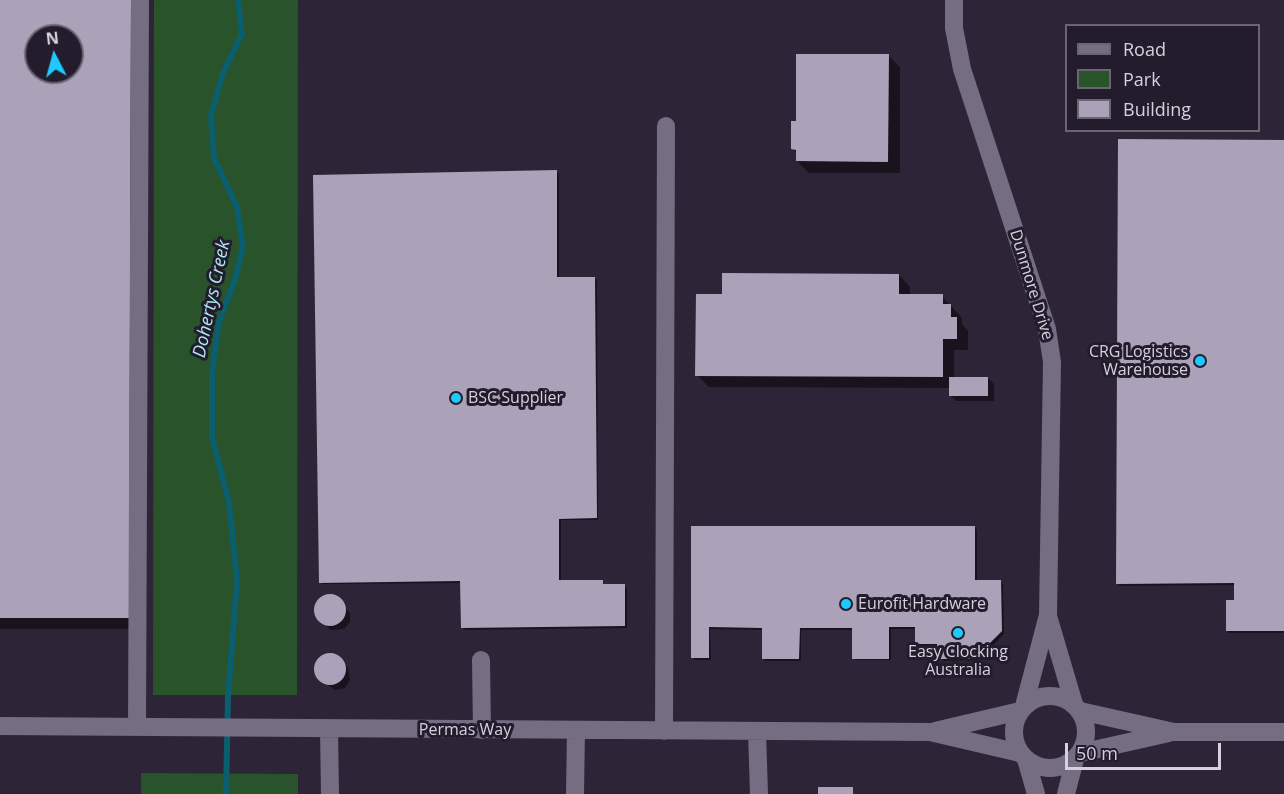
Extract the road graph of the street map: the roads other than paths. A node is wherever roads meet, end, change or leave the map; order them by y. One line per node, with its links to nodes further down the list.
1 (140, 0): 9 (street)
2 (954, 0): 4 (street, Dunmore Drive)
3 (666, 126): 13 (street)
4 (1048, 615): 6 (street, Dunmore Drive); 7 (street, Dunmore Drive)
5 (482, 660): 11 (street)
6 (1022, 708): 7 (street); 15 (street, Permas Way); 18 (street)
7 (1077, 708): 16 (street); 19 (street)
8 (0, 726): 9 (street, Permas Way)
9 (138, 727): 10 (street, Permas Way)
10 (329, 729): 11 (street, Permas Way); 20 (street)
11 (482, 730): 12 (street, Permas Way)
12 (576, 730): 13 (street, Permas Way); 21 (street)
13 (664, 731): 14 (street, Permas Way)
14 (757, 731): 15 (street, Permas Way); 22 (street)
15 (930, 732): 18 (street, Permas Way)
16 (1174, 732): 17 (street); 19 (street)
17 (1284, 732)
18 (1023, 756): 19 (street); 23 (street)
19 (1077, 756): 24 (street)
20 (330, 794)
21 (575, 794)
22 (759, 794)
23 (1036, 794)
24 (1066, 794)

